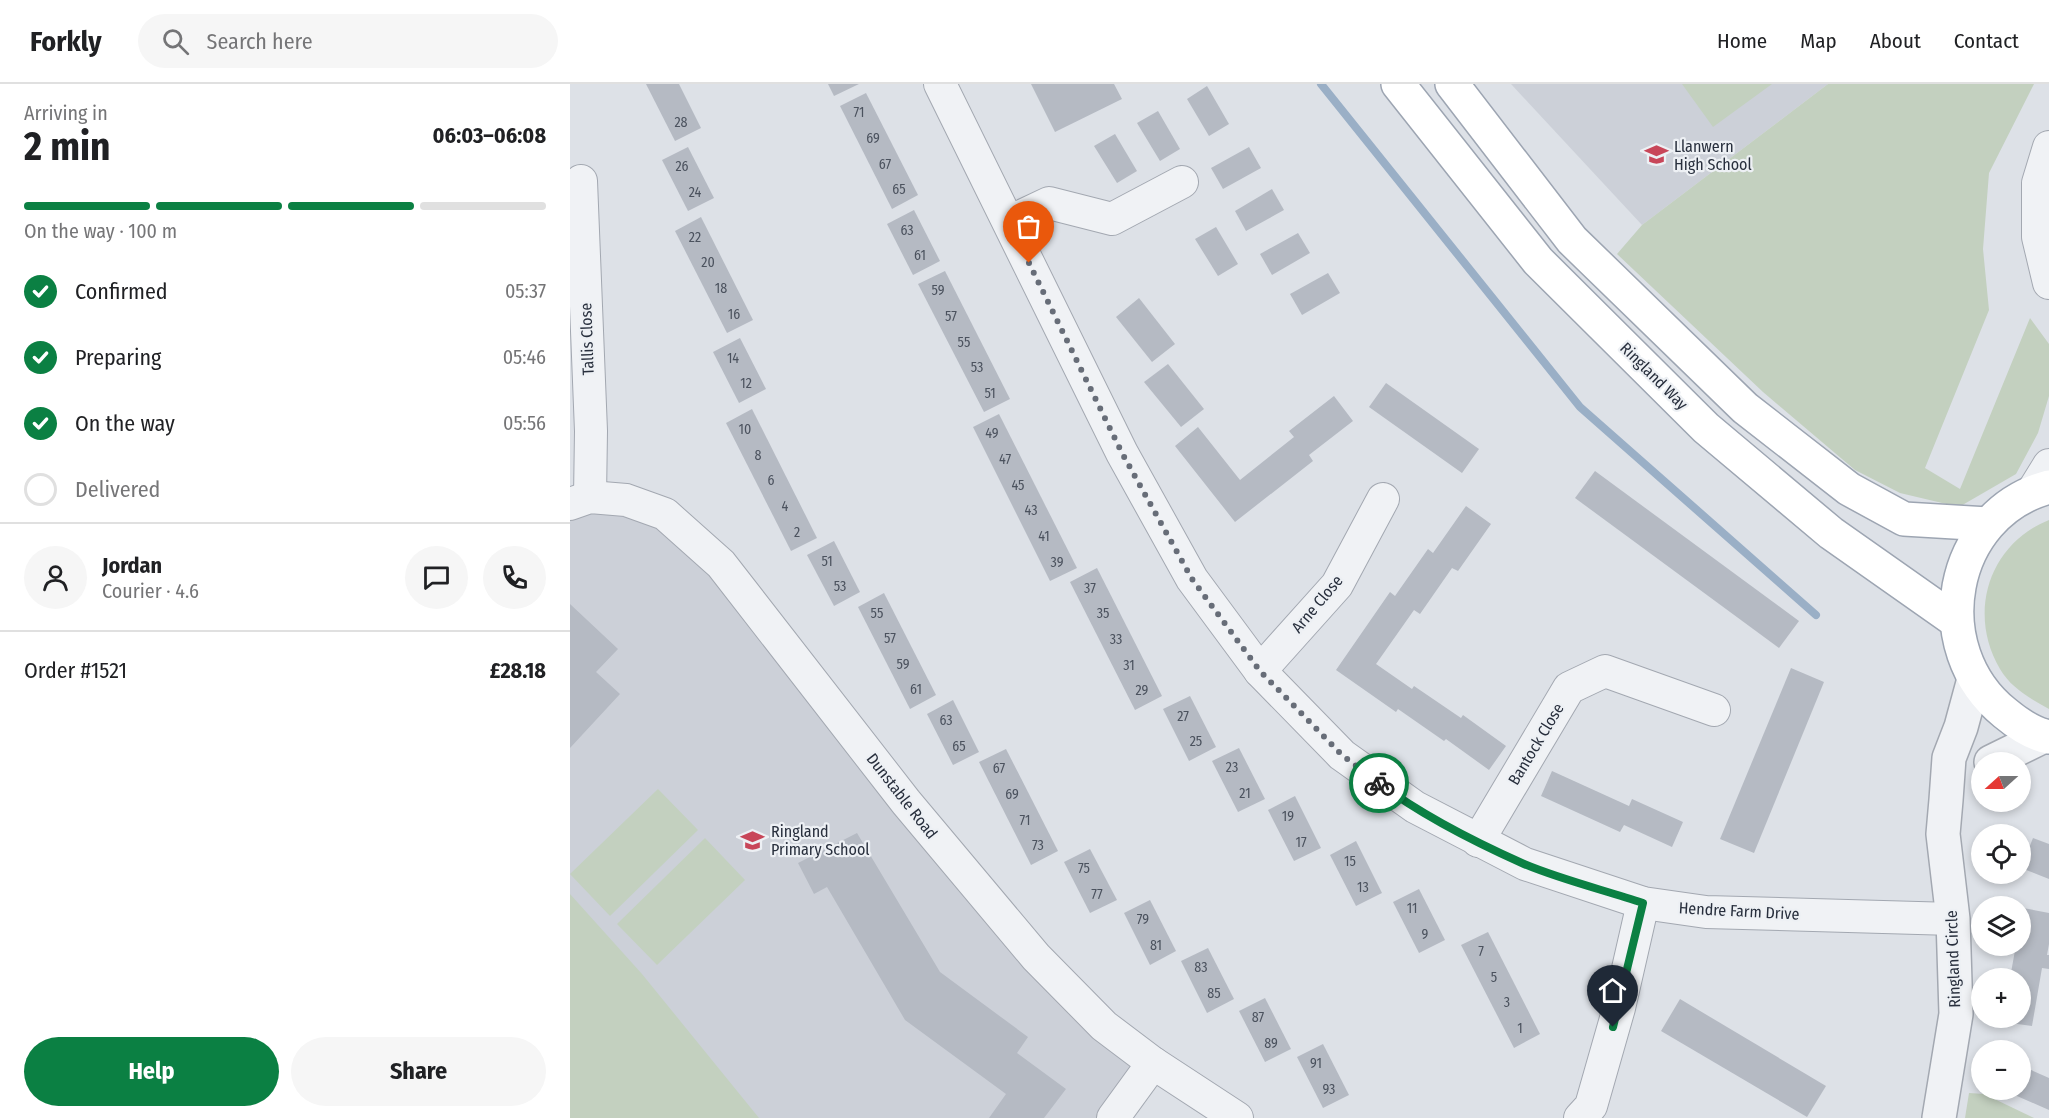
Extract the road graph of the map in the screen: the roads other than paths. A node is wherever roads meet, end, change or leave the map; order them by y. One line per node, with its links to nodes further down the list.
1 (940, 84): 7 (street, Hendre Farm Drive)
2 (1398, 84): 13 (main road, Ringland Way)
3 (1452, 84): 12 (main road)
4 (2049, 147): 8 (street)
5 (581, 181): 11 (street, Tallis Close)
6 (1182, 182): 7 (street)
7 (1009, 222): 14 (street, Hendre Farm Drive)
8 (2049, 284)
9 (2044, 481): 12 (main road)
10 (1383, 499): 14 (street, Arne Close)
11 (580, 500): 24 (street, Dunstable Road)
12 (1988, 524): 13 (main road)
13 (1956, 621): 15 (main road)
14 (1260, 671): 21 (street, Hendre Farm Drive)
15 (1974, 679): 17 (main road); 20 (street, Ringland Circle)
16 (1714, 710): 21 (street, Bantock Close)
17 (2047, 737): 18 (street)
18 (2013, 752)
19 (1971, 778): 20 (street)
20 (1946, 800): 23 (street, Ringland Circle)
21 (1478, 841): 22 (street, Hendre Farm Drive)
22 (1643, 903): 23 (street, Hendre Farm Drive); 25 (street)
23 (1953, 919): 28 (street, Ringland Circle)
24 (1153, 1063): 26 (street); 27 (street, Dunstable Road)
25 (1595, 1114)
26 (1113, 1118)
27 (1237, 1118)
28 (1939, 1118)

